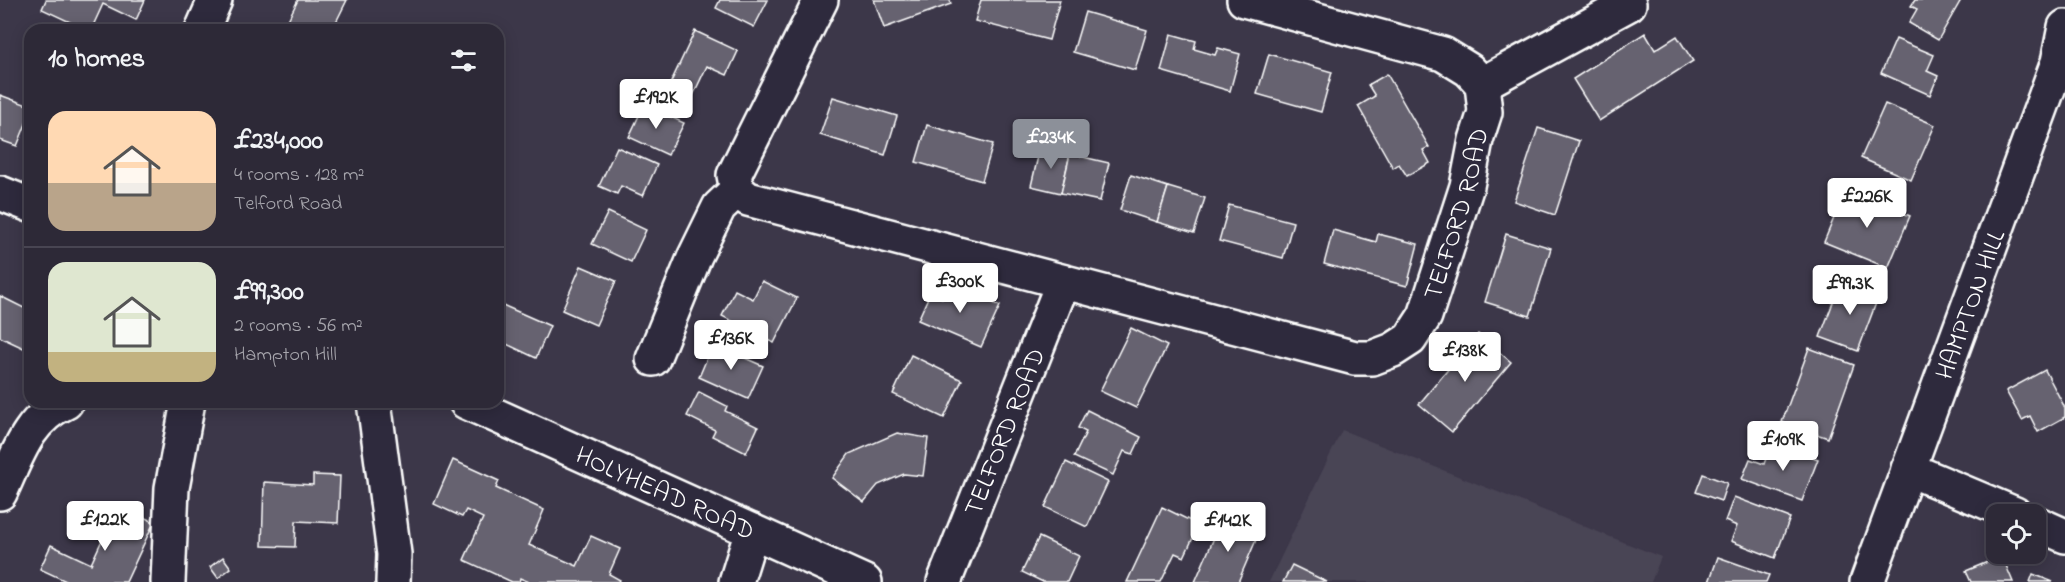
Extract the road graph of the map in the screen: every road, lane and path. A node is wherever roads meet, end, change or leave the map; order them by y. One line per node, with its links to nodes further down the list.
1 (215, 0): 5 (street)
2 (820, 0): 9 (street)
3 (1244, 0): 8 (street)
4 (1629, 4): 8 (street)
5 (205, 24)
6 (2065, 27): 7 (street, HAMPTON HILL)
7 (2061, 63): 19 (street, HAMPTON HILL)
8 (1482, 84): 12 (street, TELFORD ROAD)
9 (737, 190): 12 (street, TELFORD ROAD); 13 (street)
10 (0, 193): 11 (street)
11 (24, 203)
12 (1063, 282): 29 (street, TELFORD ROAD)
13 (653, 359)
14 (53, 408): 18 (street)
15 (187, 408): 25 (street)
16 (375, 408): 26 (street)
17 (479, 408): 23 (street, HOLYHEAD ROAD)
18 (9, 451): 20 (street)
19 (1908, 469): 21 (street); 30 (street, HAMPTON HILL)
20 (0, 493)
21 (1991, 504)
22 (2046, 528): 24 (street)
23 (752, 531): 27 (street); 28 (street, HOLYHEAD ROAD)
24 (2065, 536)
25 (168, 582)
26 (393, 582)
27 (736, 582)
28 (865, 582)
29 (944, 582)
30 (1867, 582)

